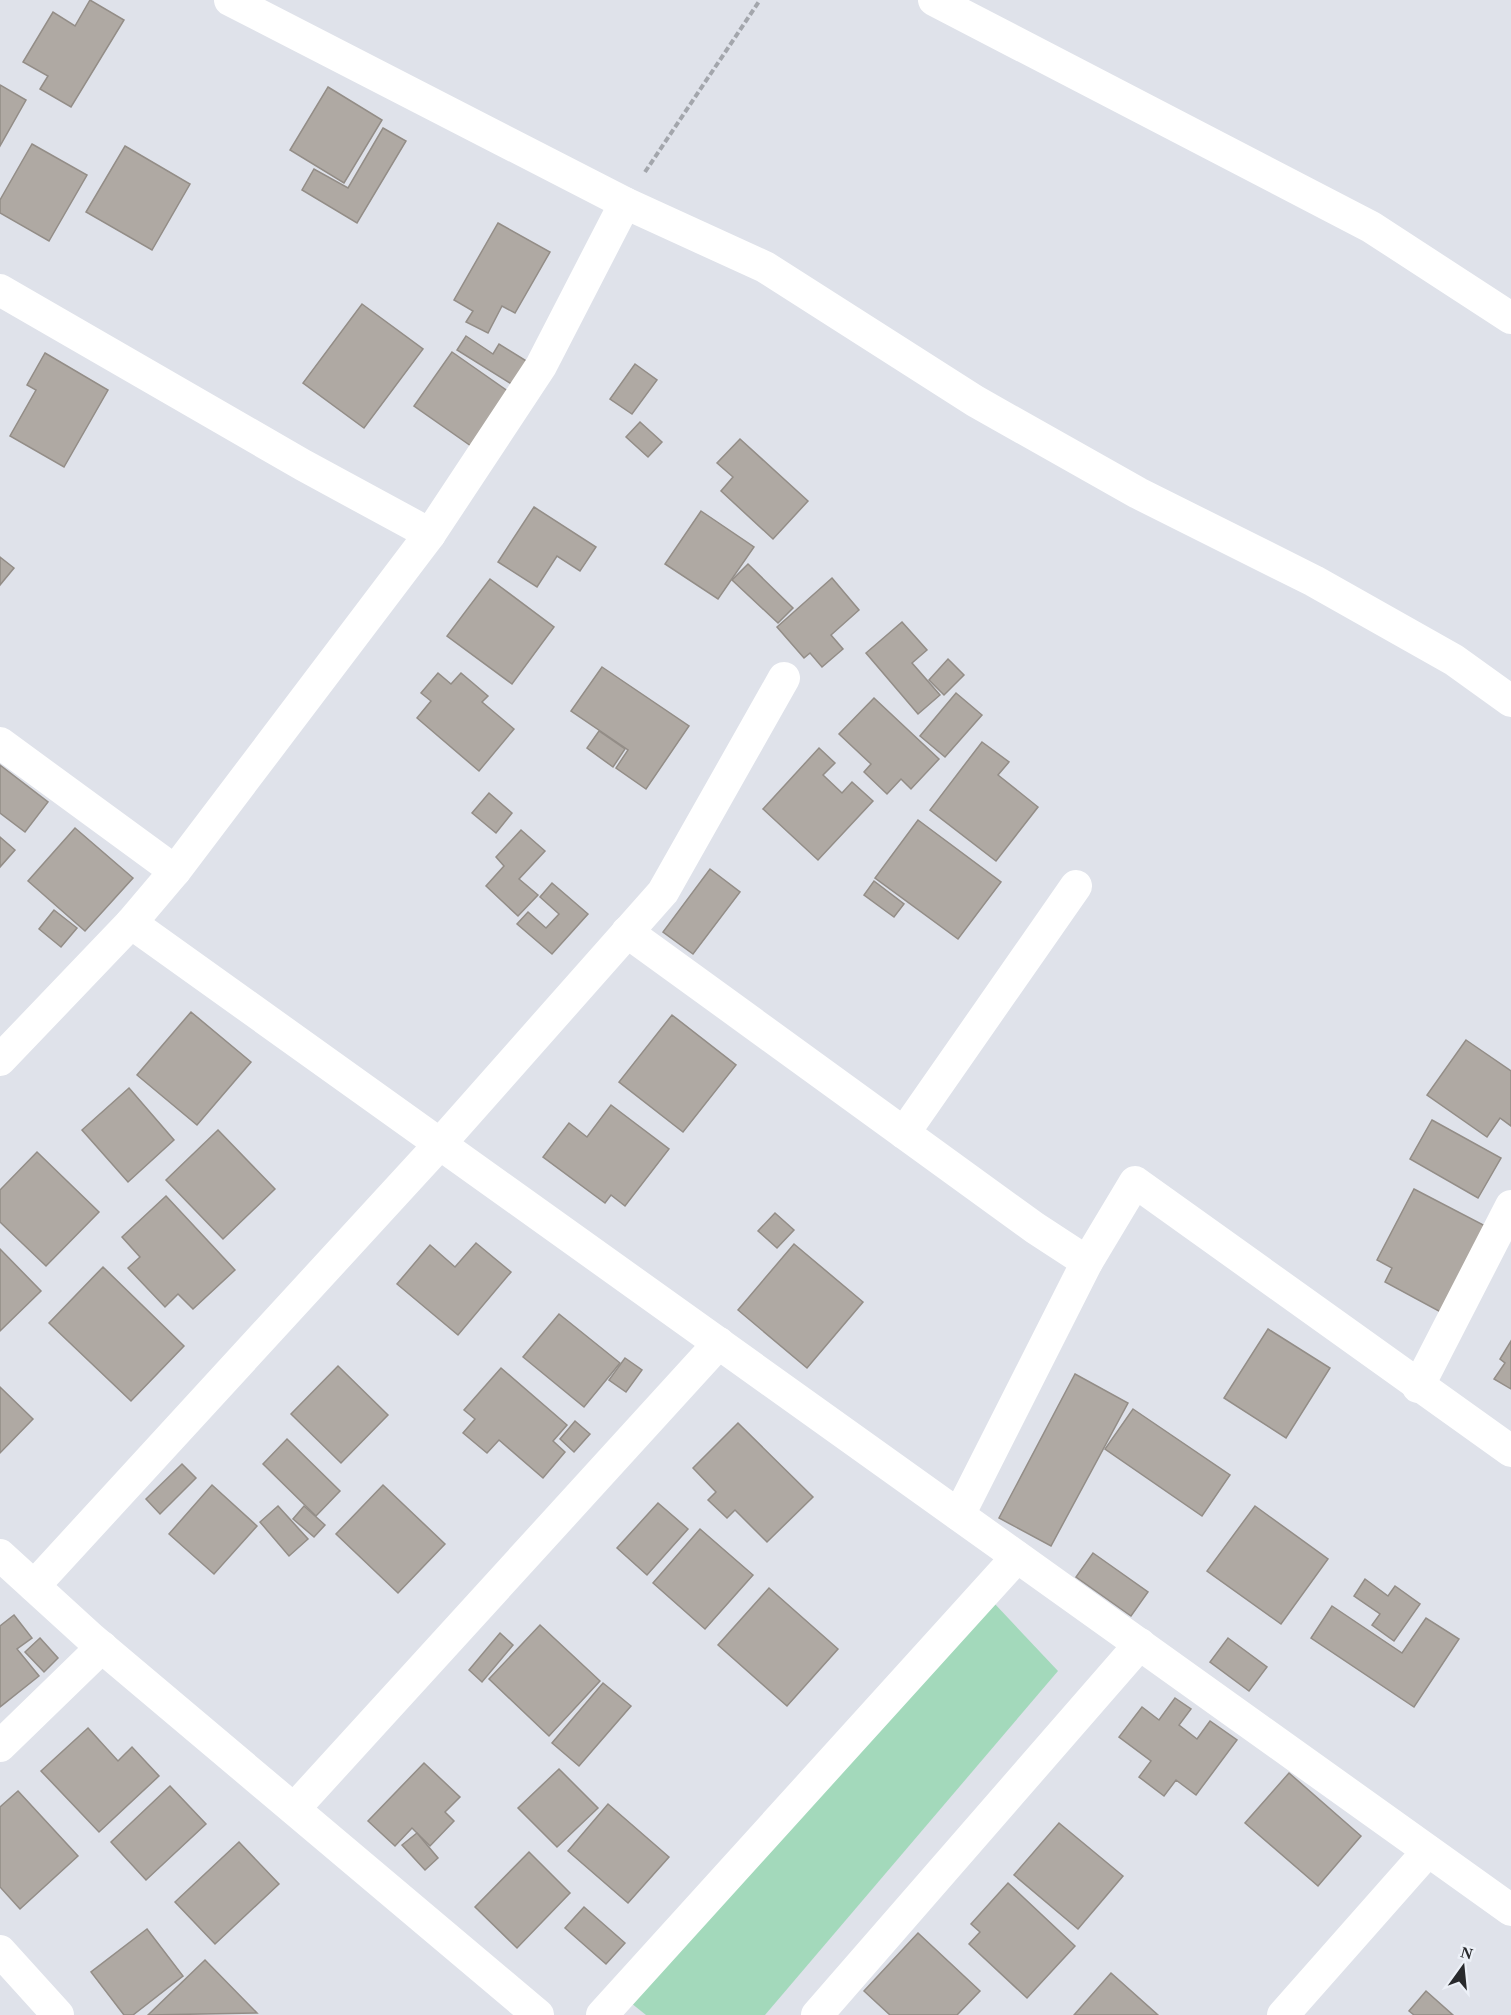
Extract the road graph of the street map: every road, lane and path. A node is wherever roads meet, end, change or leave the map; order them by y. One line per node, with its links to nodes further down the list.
1 (230, 0): 4 (street)
2 (760, 0): 4 (path)
3 (934, 0): 6 (street)
4 (625, 203): 7 (street); 9 (street)
5 (0, 290): 7 (street)
6 (1511, 318)
7 (430, 534): 11 (street)
8 (784, 678): 14 (street)
9 (1511, 701)
10 (0, 743): 11 (street)
11 (175, 871): 13 (street)
12 (1076, 886): 16 (street)
13 (131, 923): 15 (street); 17 (street)
14 (627, 932): 16 (street); 17 (street)
15 (0, 1060)
16 (904, 1133): 19 (street)
17 (440, 1145): 20 (street); 26 (street)
18 (1511, 1206): 21 (street)
19 (1087, 1262): 21 (street); 23 (street)
20 (719, 1344): 23 (street); 30 (street)
21 (1418, 1387): 22 (street)
22 (1511, 1451)
23 (959, 1515): 25 (street)
24 (0, 1555): 26 (street)
25 (1017, 1557): 27 (street); 36 (street)
26 (34, 1586): 28 (street)
27 (1140, 1644): 31 (street); 37 (street)
28 (102, 1647): 29 (street); 30 (street)
29 (0, 1746)
30 (294, 1809): 35 (street)
31 (1428, 1851): 32 (street); 38 (street)
32 (1507, 1898)
33 (0, 1951): 34 (street)
34 (58, 2015)
35 (538, 2015)
36 (602, 2015)
37 (817, 2015)
38 (1283, 2015)

